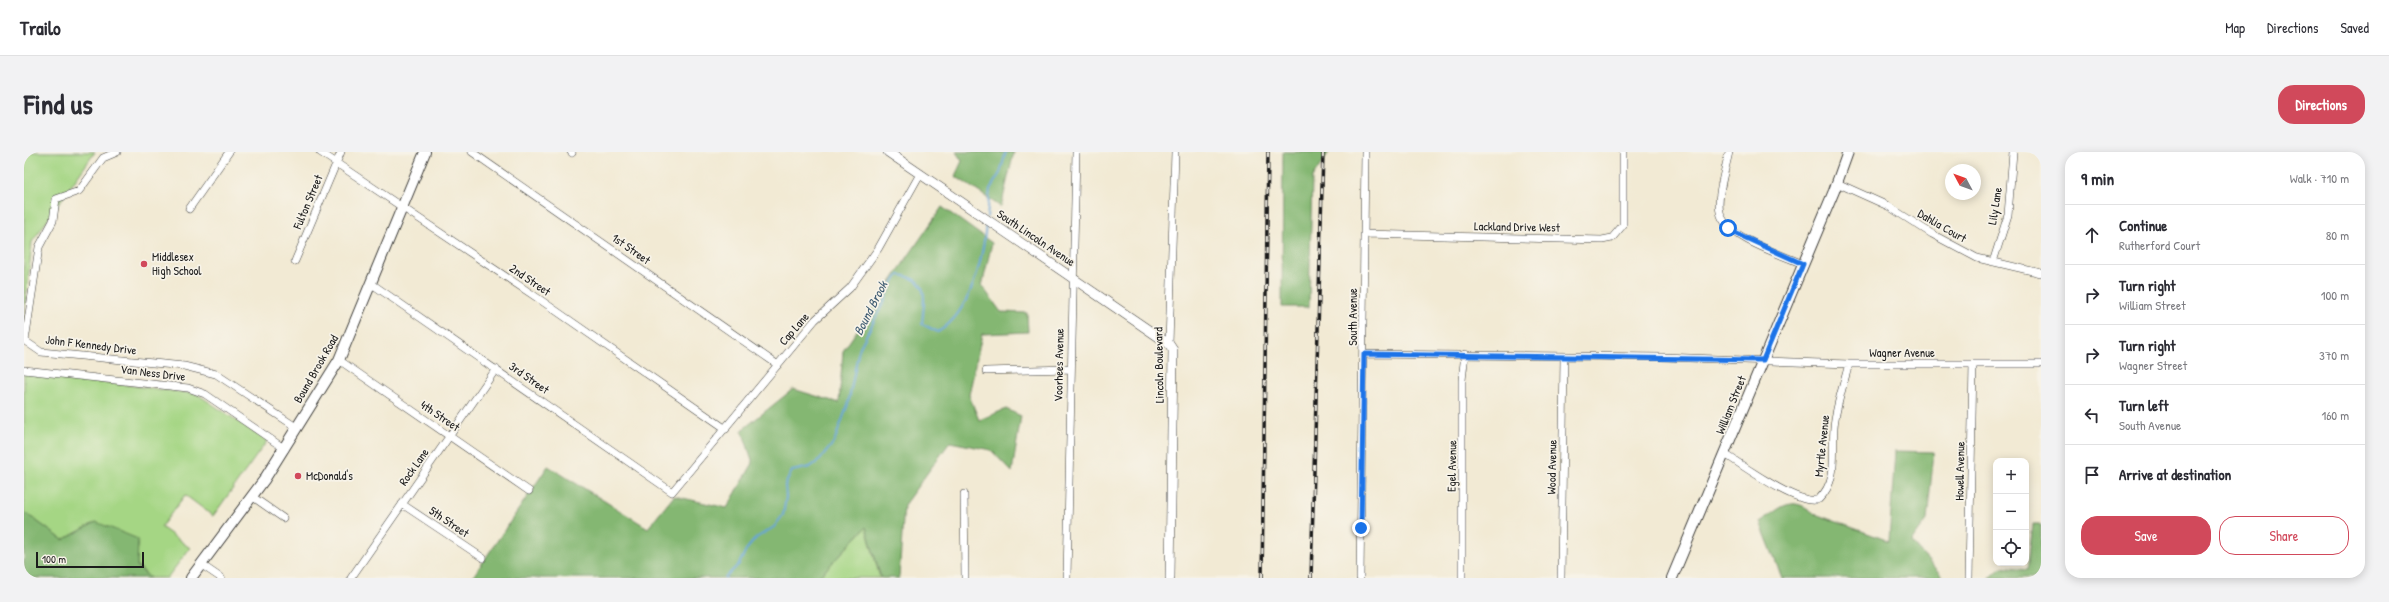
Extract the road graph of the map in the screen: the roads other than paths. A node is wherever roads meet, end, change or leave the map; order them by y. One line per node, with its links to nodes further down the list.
1 (117, 152): 27 (street, John F Kennedy Drive)
2 (229, 152): 19 (street)
3 (320, 152): 15 (street, 2nd Street)
4 (341, 152): 15 (street, Fulton Street)
5 (425, 152): 18 (main road, Bound Brook Road)
6 (472, 152): 37 (street, 1st Street)
7 (888, 152): 16 (street, South Lincoln Avenue)
8 (1076, 152): 25 (street, Voorhees Avenue)
9 (1175, 152): 28 (street, Lincoln Boulevard)
10 (1365, 152): 20 (street, South Avenue)
11 (1623, 152): 20 (street, Lackland Drive West)
12 (1728, 152): 23 (street)
13 (1848, 152): 17 (main road, William Street)
14 (2013, 152): 22 (street, Lily Lane)
15 (336, 163): 18 (street, 2nd Street); 21 (street, Fulton Street)
16 (920, 174): 25 (street, South Lincoln Avenue); 37 (street, Cap Lane)
17 (1837, 183): 22 (street, Dahlia Court); 23 (main road, William Street)
18 (403, 206): 26 (main road, Bound Brook Road); 43 (street, 2nd Street)
19 (189, 209)
20 (1365, 234): 29 (street, South Avenue)
21 (295, 261)
22 (1993, 262): 24 (street, Dahlia Court)
23 (1803, 264): 33 (main road, William Street)
24 (2041, 273)
25 (1072, 278): 28 (street, South Lincoln Avenue); 39 (street, Voorhees Avenue)
26 (372, 284): 32 (main road, Bound Brook Road); 38 (street, 3rd Street)
27 (25, 342): 42 (street, John F Kennedy Drive)
28 (1170, 344): 61 (street, Lincoln Boulevard)
29 (1364, 354): 30 (street, Wagner Avenue); 62 (street, South Avenue)
30 (1464, 354): 31 (street, Wagner Avenue); 63 (street, Egel Avenue)
31 (1564, 357): 33 (street, Wagner Avenue); 64 (street, Wood Avenue)
32 (339, 360): 42 (main road, Bound Brook Road); 44 (street, 4th Street)
33 (1763, 360): 34 (street, Wagner Avenue); 46 (main road, William Street)
34 (1849, 364): 35 (street, Wagner Avenue); 46 (street, Myrtle Avenue)
35 (1973, 364): 36 (street, Wagner Avenue); 66 (street, Howell Avenue)
36 (2041, 364)
37 (778, 365): 43 (street, Cap Lane)
38 (496, 369): 44 (street, Rock Lane); 48 (street, 3rd Street)
39 (1070, 369): 41 (street); 60 (street, Voorhees Avenue)
40 (24, 370): 45 (street, Van Ness Drive)
41 (986, 371)
42 (296, 427): 45 (main road, Bound Brook Road)
43 (726, 429): 48 (street, Cap Lane)
44 (449, 436): 47 (street, 4th Street); 51 (street, Rock Lane)
45 (285, 449): 50 (main road, Bound Brook Road)
46 (1725, 454): 65 (main road, William Street)
47 (529, 491)
48 (672, 492)
49 (964, 494): 59 (street)
50 (253, 497): 52 (street); 54 (main road, Bound Brook Road)
51 (402, 504): 53 (street, 5th Street); 55 (street, Rock Lane)
52 (283, 518)
53 (483, 558)
54 (202, 564): 56 (main road, Bound Brook Road); 57 (street)
55 (352, 576): 58 (street)
56 (192, 578)
57 (221, 578)
58 (361, 578)
59 (965, 578)
60 (1067, 578)
61 (1170, 578)
62 (1360, 578)
63 (1462, 578)
64 (1561, 578)
65 (1672, 578)
66 (1969, 578)

